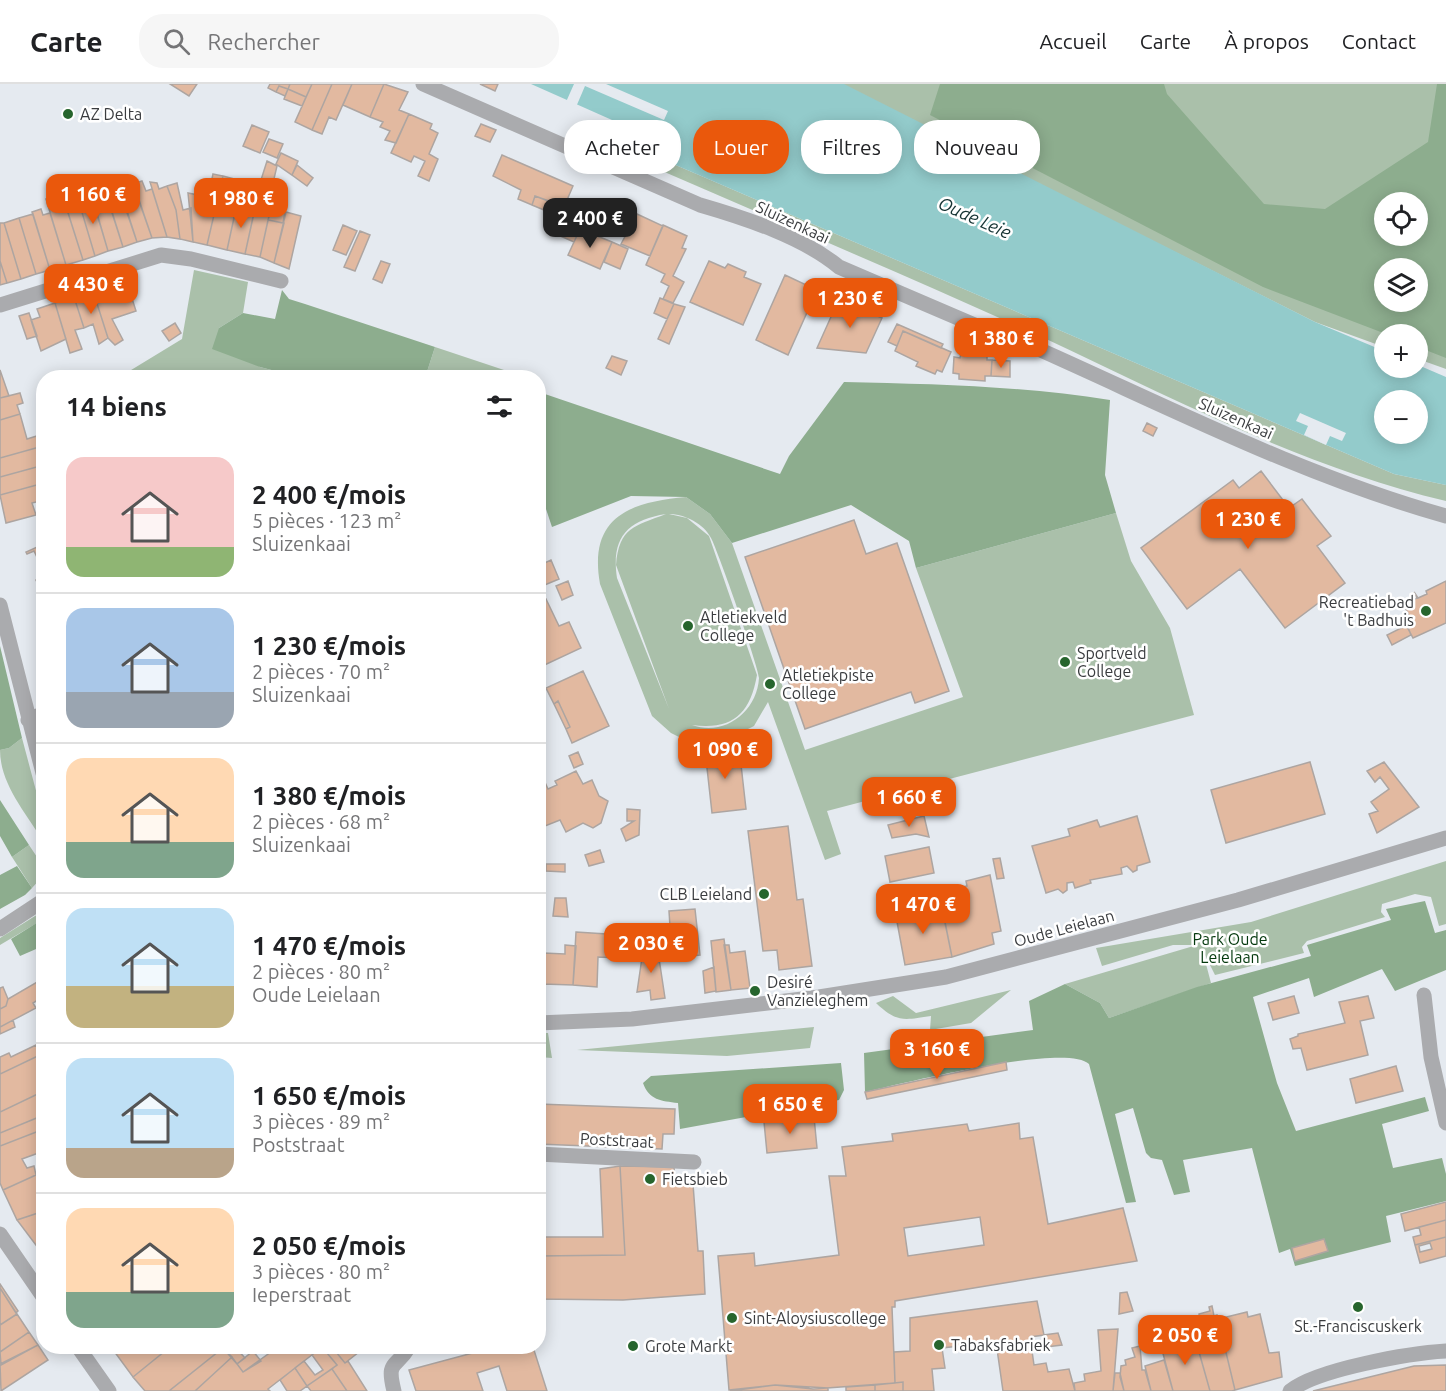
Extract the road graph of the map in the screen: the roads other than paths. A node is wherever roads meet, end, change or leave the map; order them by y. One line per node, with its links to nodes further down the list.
1 (423, 84): 4 (street, Sluizenkaai)
2 (281, 281): 3 (street)
3 (0, 305)
4 (1446, 516)
5 (0, 604): 7 (street)
6 (36, 716): 7 (street)
7 (28, 720): 8 (street)
8 (36, 748)
9 (1446, 838): 13 (street, Oude Leielaan)
10 (36, 905): 11 (street)
11 (0, 929)
12 (1424, 995): 14 (street)
13 (546, 1023)
14 (1446, 1123)
15 (546, 1154): 16 (street, Poststraat)
16 (694, 1162)
17 (0, 1234): 18 (street)
18 (36, 1286)
19 (1446, 1351): 22 (street)
20 (83, 1354): 23 (street)
21 (401, 1354): 24 (street)
22 (1294, 1388): 25 (street)
23 (109, 1391)
24 (394, 1391)
25 (1280, 1391)

